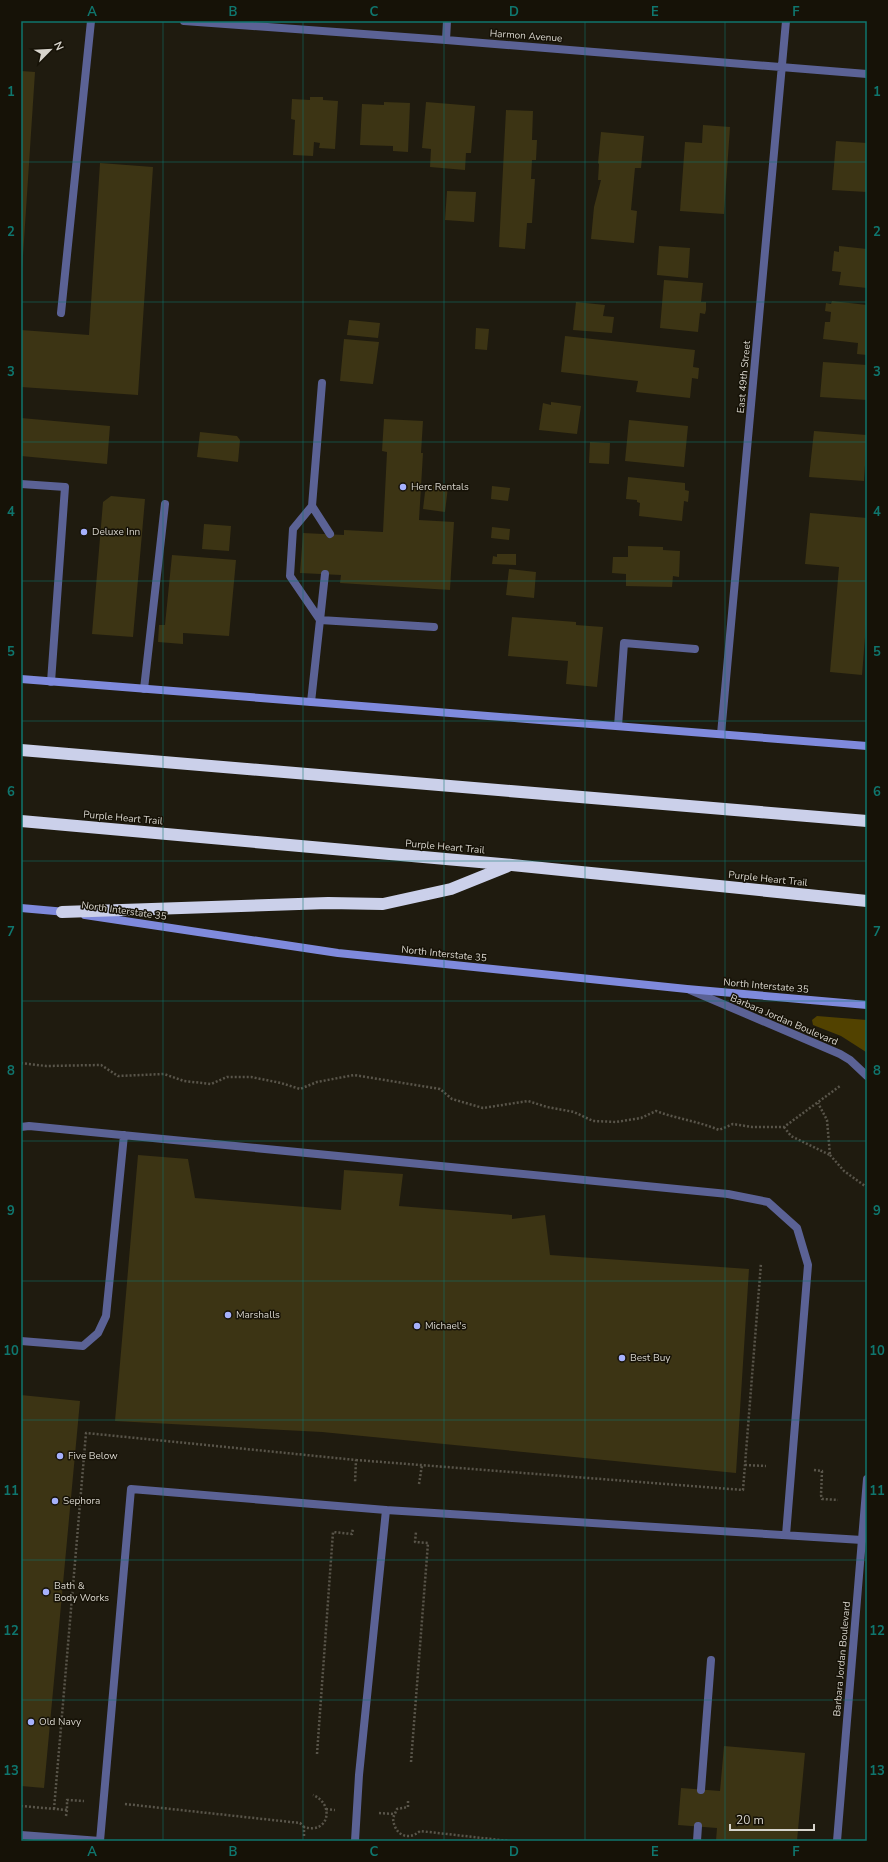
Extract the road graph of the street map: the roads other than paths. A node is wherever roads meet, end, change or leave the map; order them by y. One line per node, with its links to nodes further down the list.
1 (91, 21): 8 (street)
2 (184, 21): 5 (street, Harmon Avenue)
3 (448, 21): 5 (street)
4 (786, 21): 6 (street, East 49th Street)
5 (446, 40): 6 (street, Harmon Avenue)
6 (782, 66): 7 (street, Harmon Avenue); 23 (street, East 49th Street)
7 (867, 74)
8 (61, 312)
9 (322, 383): 12 (street)
10 (21, 484): 19 (street)
11 (165, 504): 20 (street)
12 (312, 506): 13 (street); 15 (street)
13 (330, 534)
14 (325, 574): 15 (street)
15 (320, 620): 16 (street); 21 (street)
16 (434, 627)
17 (695, 649): 22 (street)
18 (21, 679): 19 (main road)
19 (51, 682): 20 (main road)
20 (144, 689): 21 (main road)
21 (311, 702): 22 (main road)
22 (618, 726): 23 (main road)
23 (721, 734): 24 (main road)
24 (867, 746)
25 (21, 750): 27 (highway)
26 (21, 821): 28 (highway, Purple Heart Trail)
27 (867, 821)
28 (512, 865): 29 (highway, Purple Heart Trail); 31 (highway)
29 (867, 901)
30 (21, 908): 31 (main road, North Interstate 35)
31 (62, 912): 32 (main road, North Interstate 35)
32 (687, 989): 33 (main road, North Interstate 35); 34 (street, Barbara Jordan Boulevard)
33 (867, 1005)
34 (867, 1076)
35 (21, 1127): 36 (street)
36 (124, 1135): 37 (street); 40 (street)
37 (21, 1341)
38 (867, 1479): 41 (street, Barbara Jordan Boulevard)
39 (386, 1510): 40 (street); 47 (street); 48 (street)
40 (786, 1535): 41 (street)
41 (862, 1540): 50 (street, Barbara Jordan Boulevard)
42 (711, 1660): 43 (street)
43 (700, 1790)
44 (698, 1826): 49 (street)
45 (21, 1835): 46 (street)
46 (34, 1838): 47 (street)
47 (100, 1841)
48 (355, 1841)
49 (697, 1841)
50 (837, 1841)

